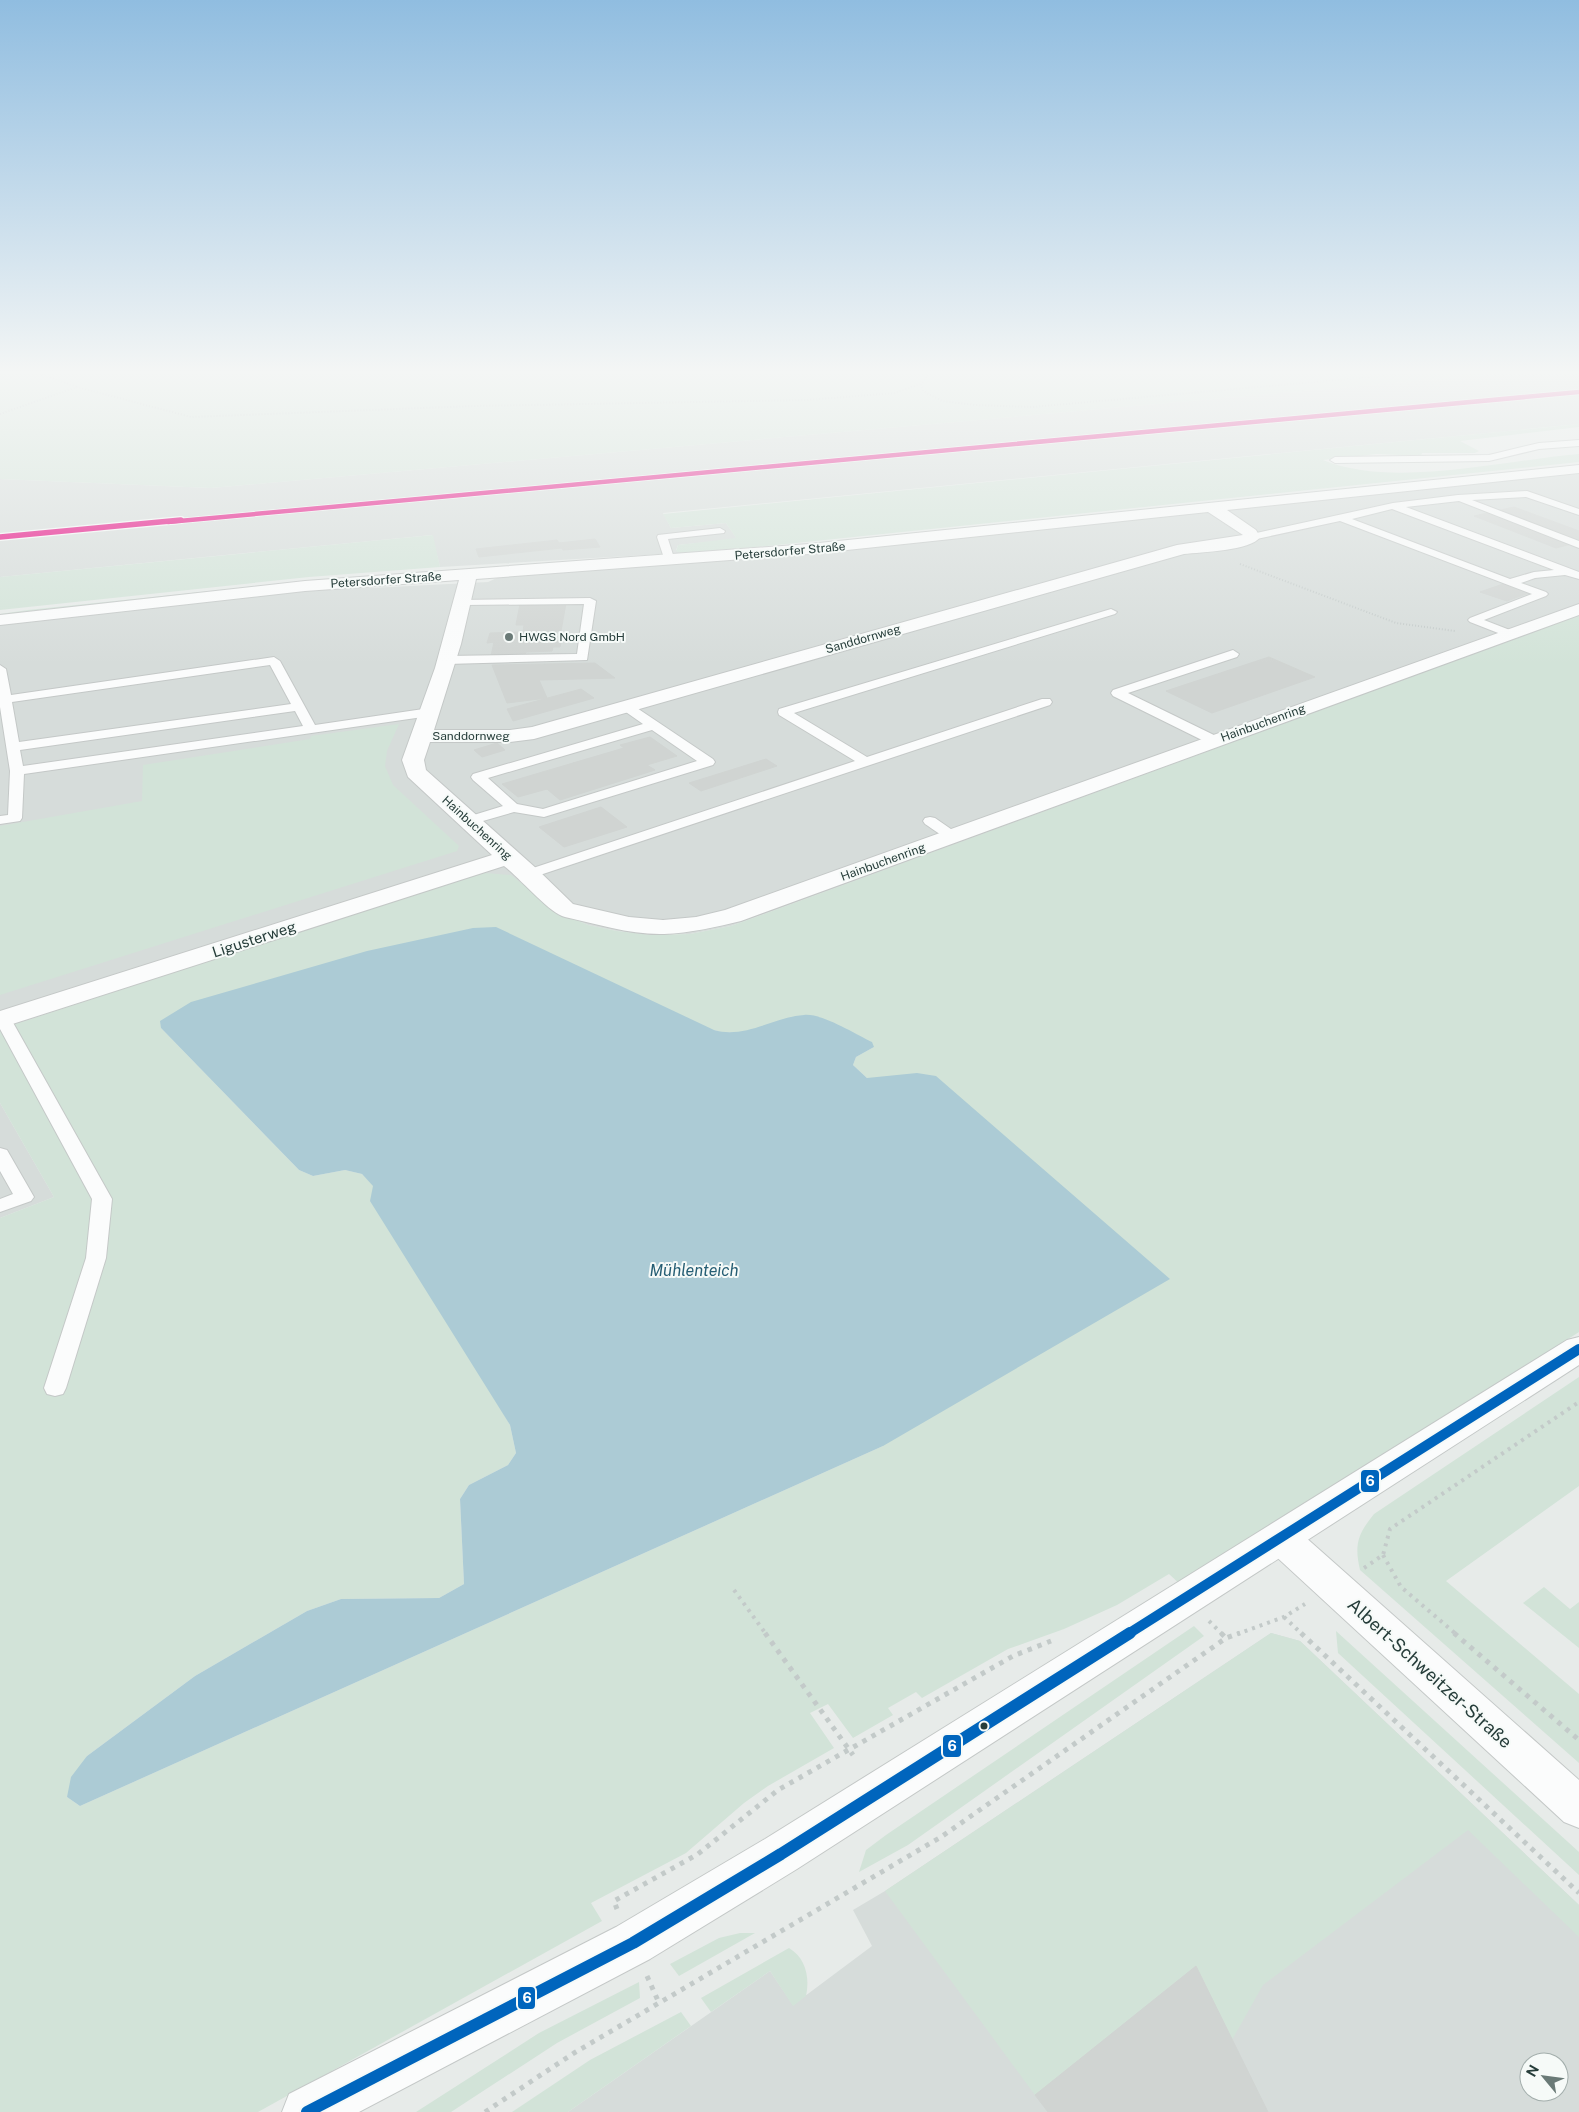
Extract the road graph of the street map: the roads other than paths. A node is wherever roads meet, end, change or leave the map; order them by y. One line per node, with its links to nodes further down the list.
1 (1579, 469): 4 (street, Petersdorfer Straße)
2 (1458, 498): 3 (lane); 5 (lane); 9 (lane)
3 (1393, 506): 6 (lane); 12 (lane)
4 (1212, 508): 8 (street); 10 (street, Petersdorfer Straße)
5 (1576, 512)
6 (1341, 518): 8 (lane); 13 (lane)
7 (720, 531): 10 (lane)
8 (1252, 538): 25 (street, Sanddornweg)
9 (1579, 545)
10 (670, 561): 11 (street, Petersdorfer Straße)
11 (469, 573): 14 (street, Hainbuchenring); 17 (street, Petersdorfer Straße)
12 (1576, 573): 13 (lane)
13 (1510, 583): 18 (lane)
14 (464, 602): 20 (street, Hainbuchenring); 20 (lane)
15 (1579, 609): 18 (street, Hainbuchenring)
16 (1111, 612): 32 (lane)
17 (0, 620)
18 (1503, 637): 30 (street, Hainbuchenring)
19 (1233, 654): 30 (lane)
20 (447, 660): 26 (street, Hainbuchenring)
21 (0, 670): 22 (lane)
22 (2, 700): 24 (lane); 31 (lane)
23 (1046, 702): 32 (lane)
24 (299, 707): 28 (lane); 31 (lane)
25 (627, 707): 27 (lane); 29 (street, Sanddornweg)
26 (430, 712): 28 (lane); 29 (street, Hainbuchenring)
27 (653, 725): 34 (lane); 34 (lane)
28 (311, 729): 33 (lane)
29 (422, 736): 37 (street, Hainbuchenring)
30 (1215, 741): 38 (street, Hainbuchenring)
31 (13, 747): 33 (lane)
32 (866, 762): 40 (lane)
33 (17, 771): 35 (lane)
34 (512, 808): 37 (lane)
35 (0, 820)
36 (930, 821): 38 (lane)
37 (469, 822): 39 (street, Hainbuchenring)
38 (954, 836): 40 (street, Hainbuchenring)
39 (508, 857): 40 (street, Hainbuchenring); 41 (street, Ligusterweg)
40 (529, 874)
41 (2, 1020): 45 (lane)
42 (0, 1154): 43 (lane)
43 (0, 1206)
44 (1579, 1349): 46 (street)
45 (55, 1388)
46 (1282, 1539): 47 (street, Albert-Schweitzer-Straße); 48 (street)
47 (1579, 1808)
48 (307, 2112)

